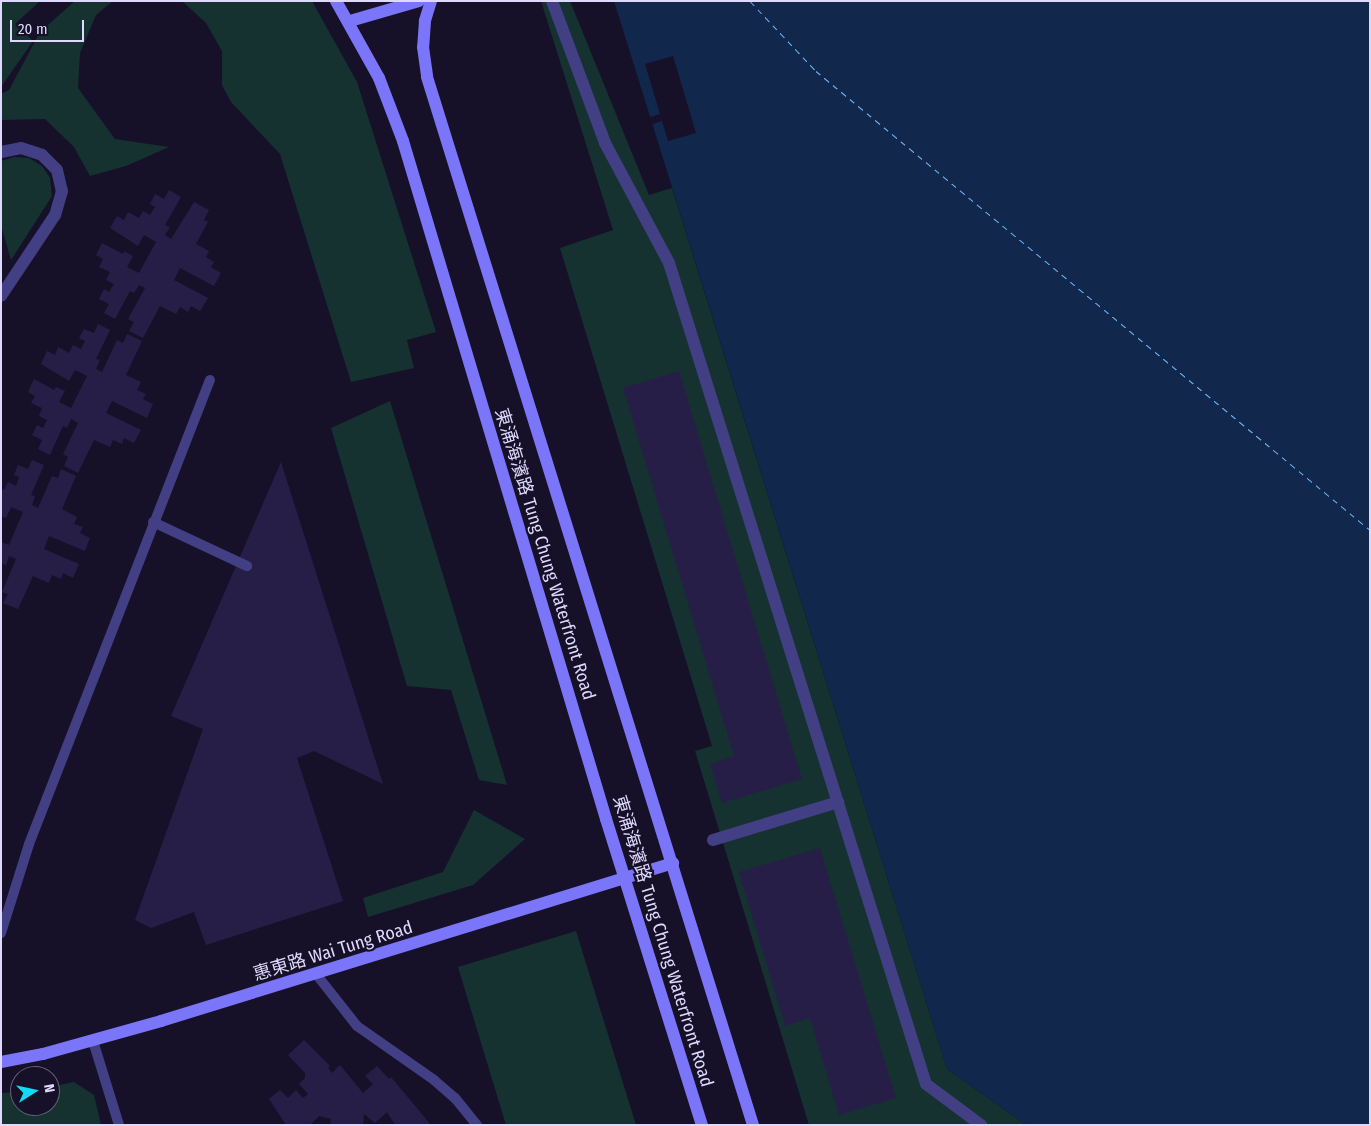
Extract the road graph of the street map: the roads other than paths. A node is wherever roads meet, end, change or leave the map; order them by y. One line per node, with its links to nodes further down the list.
1 (336, 1): 5 (main road, 東涌海濱路 Tung Chung Waterfront Road)
2 (419, 1): 5 (main road)
3 (431, 1): 13 (main road, 東涌海濱路 Tung Chung Waterfront Road)
4 (552, 1): 11 (street)
5 (350, 21): 14 (main road, 東涌海濱路 Tung Chung Waterfront Road)
6 (1, 152): 7 (street)
7 (1, 296)
8 (210, 380): 9 (lane)
9 (153, 522): 10 (lane); 15 (lane)
10 (248, 566)
11 (838, 802): 12 (street); 23 (street)
12 (713, 840)
13 (673, 863): 14 (main road, 惠東路 Wai Tung Road); 22 (main road, 東涌海濱路 Tung Chung Waterfront Road)
14 (625, 878): 16 (main road, 惠東路 Wai Tung Road); 21 (main road, 東涌海濱路 Tung Chung Waterfront Road)
15 (1, 933)
16 (316, 974): 17 (main road, 惠東路 Wai Tung Road); 20 (lane)
17 (94, 1041): 18 (main road, 惠東路 Wai Tung Road); 19 (lane)
18 (1, 1062)
19 (119, 1125)
20 (477, 1125)
21 (702, 1125)
22 (753, 1125)
23 (981, 1125)

